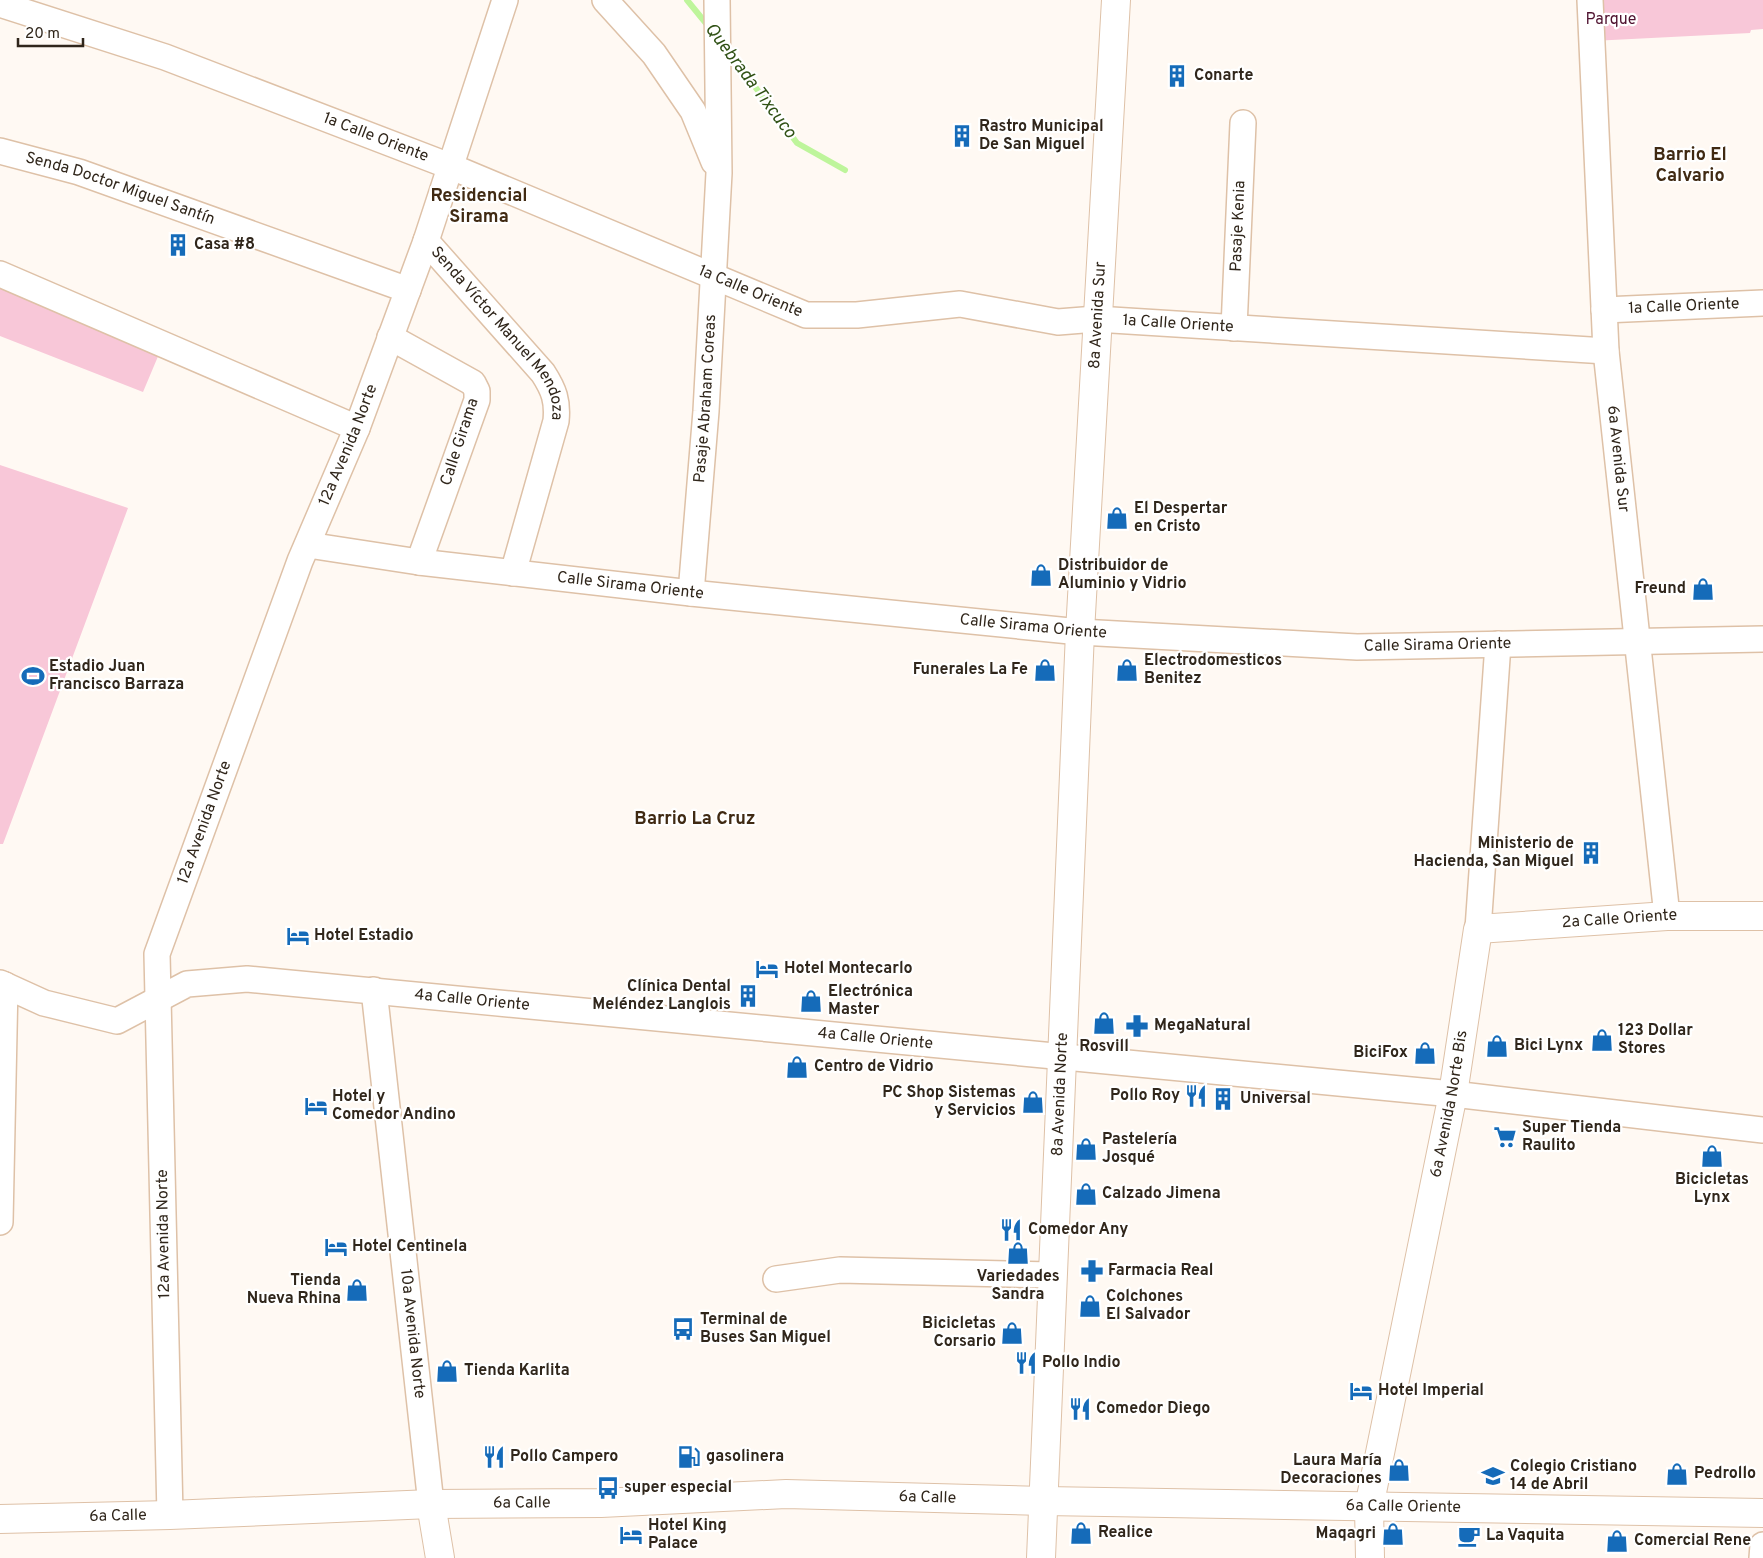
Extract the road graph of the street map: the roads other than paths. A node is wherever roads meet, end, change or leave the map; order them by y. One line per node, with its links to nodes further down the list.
1 (505, 0): 9 (street)
2 (606, 0): 10 (street, Pasaje Abraham Coreas)
3 (718, 0): 10 (street)
4 (1116, 0): 17 (street, 8a Avenida Sur)
5 (1590, 0): 16 (street, 6a Avenida Sur)
6 (0, 4): 9 (street, 1a Calle Oriente)
7 (1243, 123): 18 (street, Pasaje Kenia)
8 (0, 151): 14 (street, Senda Doctor Miguel Santín)
9 (452, 167): 11 (street, 12a Avenida Norte); 13 (street, 1a Calle Oriente)
10 (719, 173): 13 (street, Pasaje Abraham Coreas)
11 (426, 241): 14 (street, 12a Avenida Norte); 24 (street, Senda Víctor Manuel Mendoza)
12 (0, 274): 21 (street)
13 (714, 278): 17 (street, 1a Calle Oriente); 25 (street, Pasaje Abraham Coreas)
14 (408, 290): 19 (street, 12a Avenida Norte)
15 (1763, 303): 16 (street, 1a Calle Oriente)
16 (1604, 310): 20 (street, 6a Avenida Sur)
17 (1096, 319): 18 (street, 1a Calle Oriente); 26 (street, 8a Avenida Sur)
18 (1234, 328): 20 (street, 1a Calle Oriente)
19 (390, 337): 21 (street, 12a Avenida Norte); 23 (street, Calle Girama)
20 (1606, 351): 28 (street, 6a Avenida Sur)
21 (357, 428): 22 (street, 12a Avenida Norte)
22 (308, 545): 23 (street, Calle Sirama Oriente); 35 (street, 12a Avenida Norte)
23 (419, 562): 24 (street, Calle Sirama Oriente)
24 (513, 573): 25 (street, Calle Sirama Oriente)
25 (691, 593): 26 (street, Calle Sirama Oriente)
26 (1080, 632): 29 (street, Calle Sirama Oriente); 36 (street, 8a Avenida Norte)
27 (1763, 639): 28 (street, Calle Sirama Oriente)
28 (1638, 641): 29 (street, Calle Sirama Oriente); 30 (street, 6a Avenida Sur)
29 (1498, 644): 32 (street, 6a Avenida Norte Bis)
30 (1667, 916): 31 (street, 2a Calle Oriente); 32 (street, 2a Calle Oriente)
31 (1763, 916)
32 (1478, 929): 37 (street, 6a Avenida Norte Bis)
33 (3, 984): 35 (street, 4a Calle Oriente); 39 (street)
34 (374, 990): 35 (street, 4a Calle Oriente); 36 (street, 4a Calle Oriente); 43 (street, 10a Avenida Norte)
35 (160, 998): 46 (street, 12a Avenida Norte)
36 (1062, 1057): 37 (street, 4a Calle Oriente); 40 (street, 8a Avenida Norte)
37 (1453, 1094): 38 (street, 4a Calle Oriente); 44 (street, 6a Avenida Norte Bis)
38 (1763, 1130)
39 (0, 1222)
40 (1053, 1275): 41 (street); 42 (street, 8a Avenida Norte)
41 (776, 1279)
42 (1044, 1502): 43 (street, 6a Calle); 44 (street, 6a Calle Oriente); 50 (street, 8a Avenida Norte)
43 (431, 1504): 46 (street, 6a Calle); 49 (street, 10a Avenida Norte)
44 (1369, 1507): 45 (street, 6a Calle Oriente); 51 (street, 6a Avenida Norte Bis)
45 (1763, 1513)
46 (170, 1515): 47 (street, 6a Calle)
47 (0, 1519)
48 (1763, 1545): 52 (street)
49 (440, 1558)
50 (1041, 1558)
51 (1370, 1558)
52 (1762, 1558)

